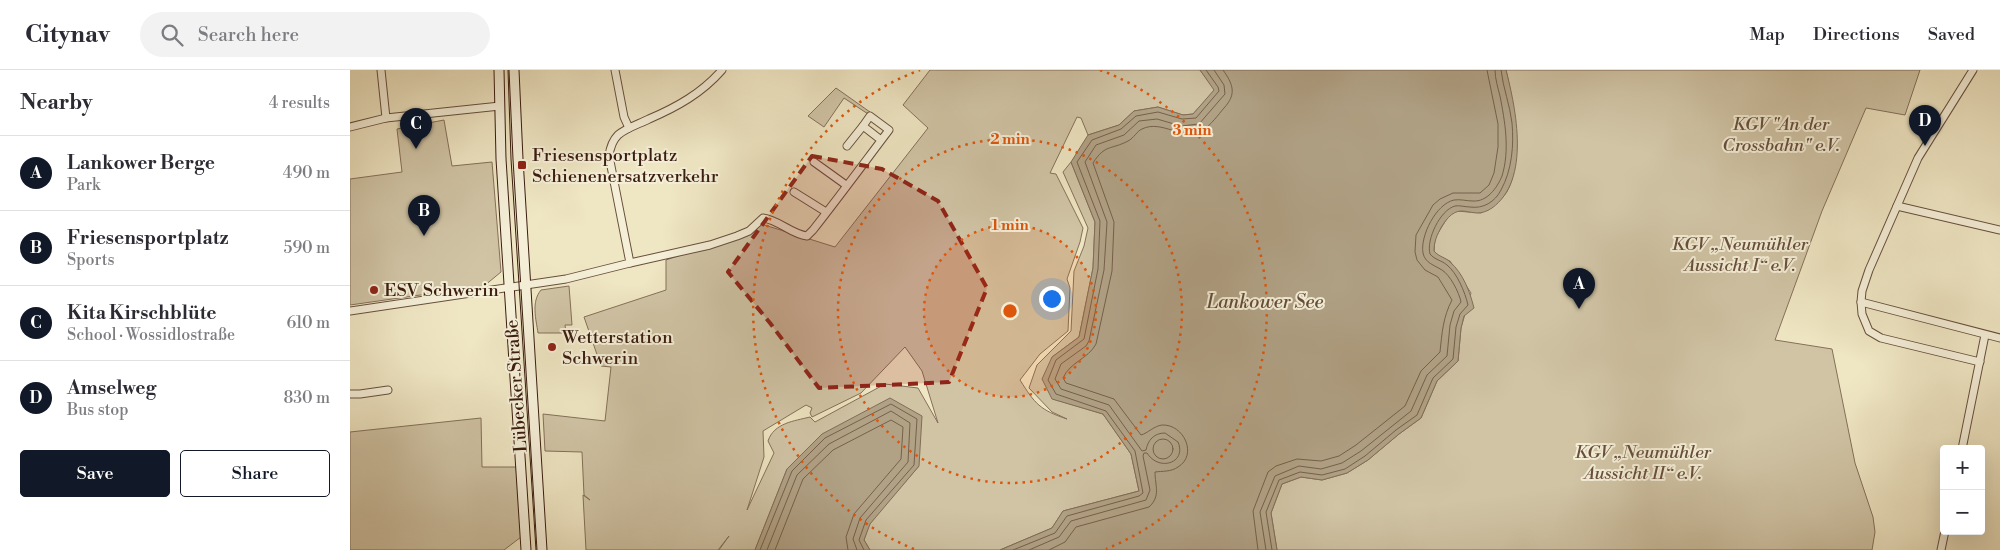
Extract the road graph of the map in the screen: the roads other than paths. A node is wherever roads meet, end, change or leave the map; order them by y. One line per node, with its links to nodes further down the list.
1 (381, 70): 8 (street)
2 (499, 70): 7 (street, Lübecker Straße)
3 (514, 70): 21 (street, Lübecker Straße)
4 (615, 70): 11 (street)
5 (722, 70): 11 (street)
6 (1973, 70): 17 (street)
7 (500, 106): 8 (street); 22 (street, Lübecker Straße)
8 (386, 118): 10 (street)
9 (863, 126): 12 (street); 12 (street); 13 (street)
10 (350, 127)
11 (629, 128): 20 (street)
12 (881, 140): 15 (street)
13 (847, 146)
14 (814, 162): 15 (street)
15 (846, 185): 18 (street)
16 (794, 192): 18 (street)
17 (1897, 206): 19 (street); 23 (street)
18 (826, 212): 20 (street)
19 (2000, 230)
20 (630, 264): 21 (street)
21 (526, 284): 22 (street); 33 (street, Lübecker Straße)
22 (509, 286): 24 (street); 32 (street, Lübecker Straße)
23 (1861, 302): 25 (street); 27 (street)
24 (350, 311)
25 (1985, 335): 26 (street); 27 (street)
26 (2000, 338)
27 (1980, 362): 30 (street)
28 (388, 390): 29 (street)
29 (350, 394)
30 (1963, 445)
31 (1944, 535): 34 (street)
32 (526, 550)
33 (542, 550)
34 (1941, 550)

